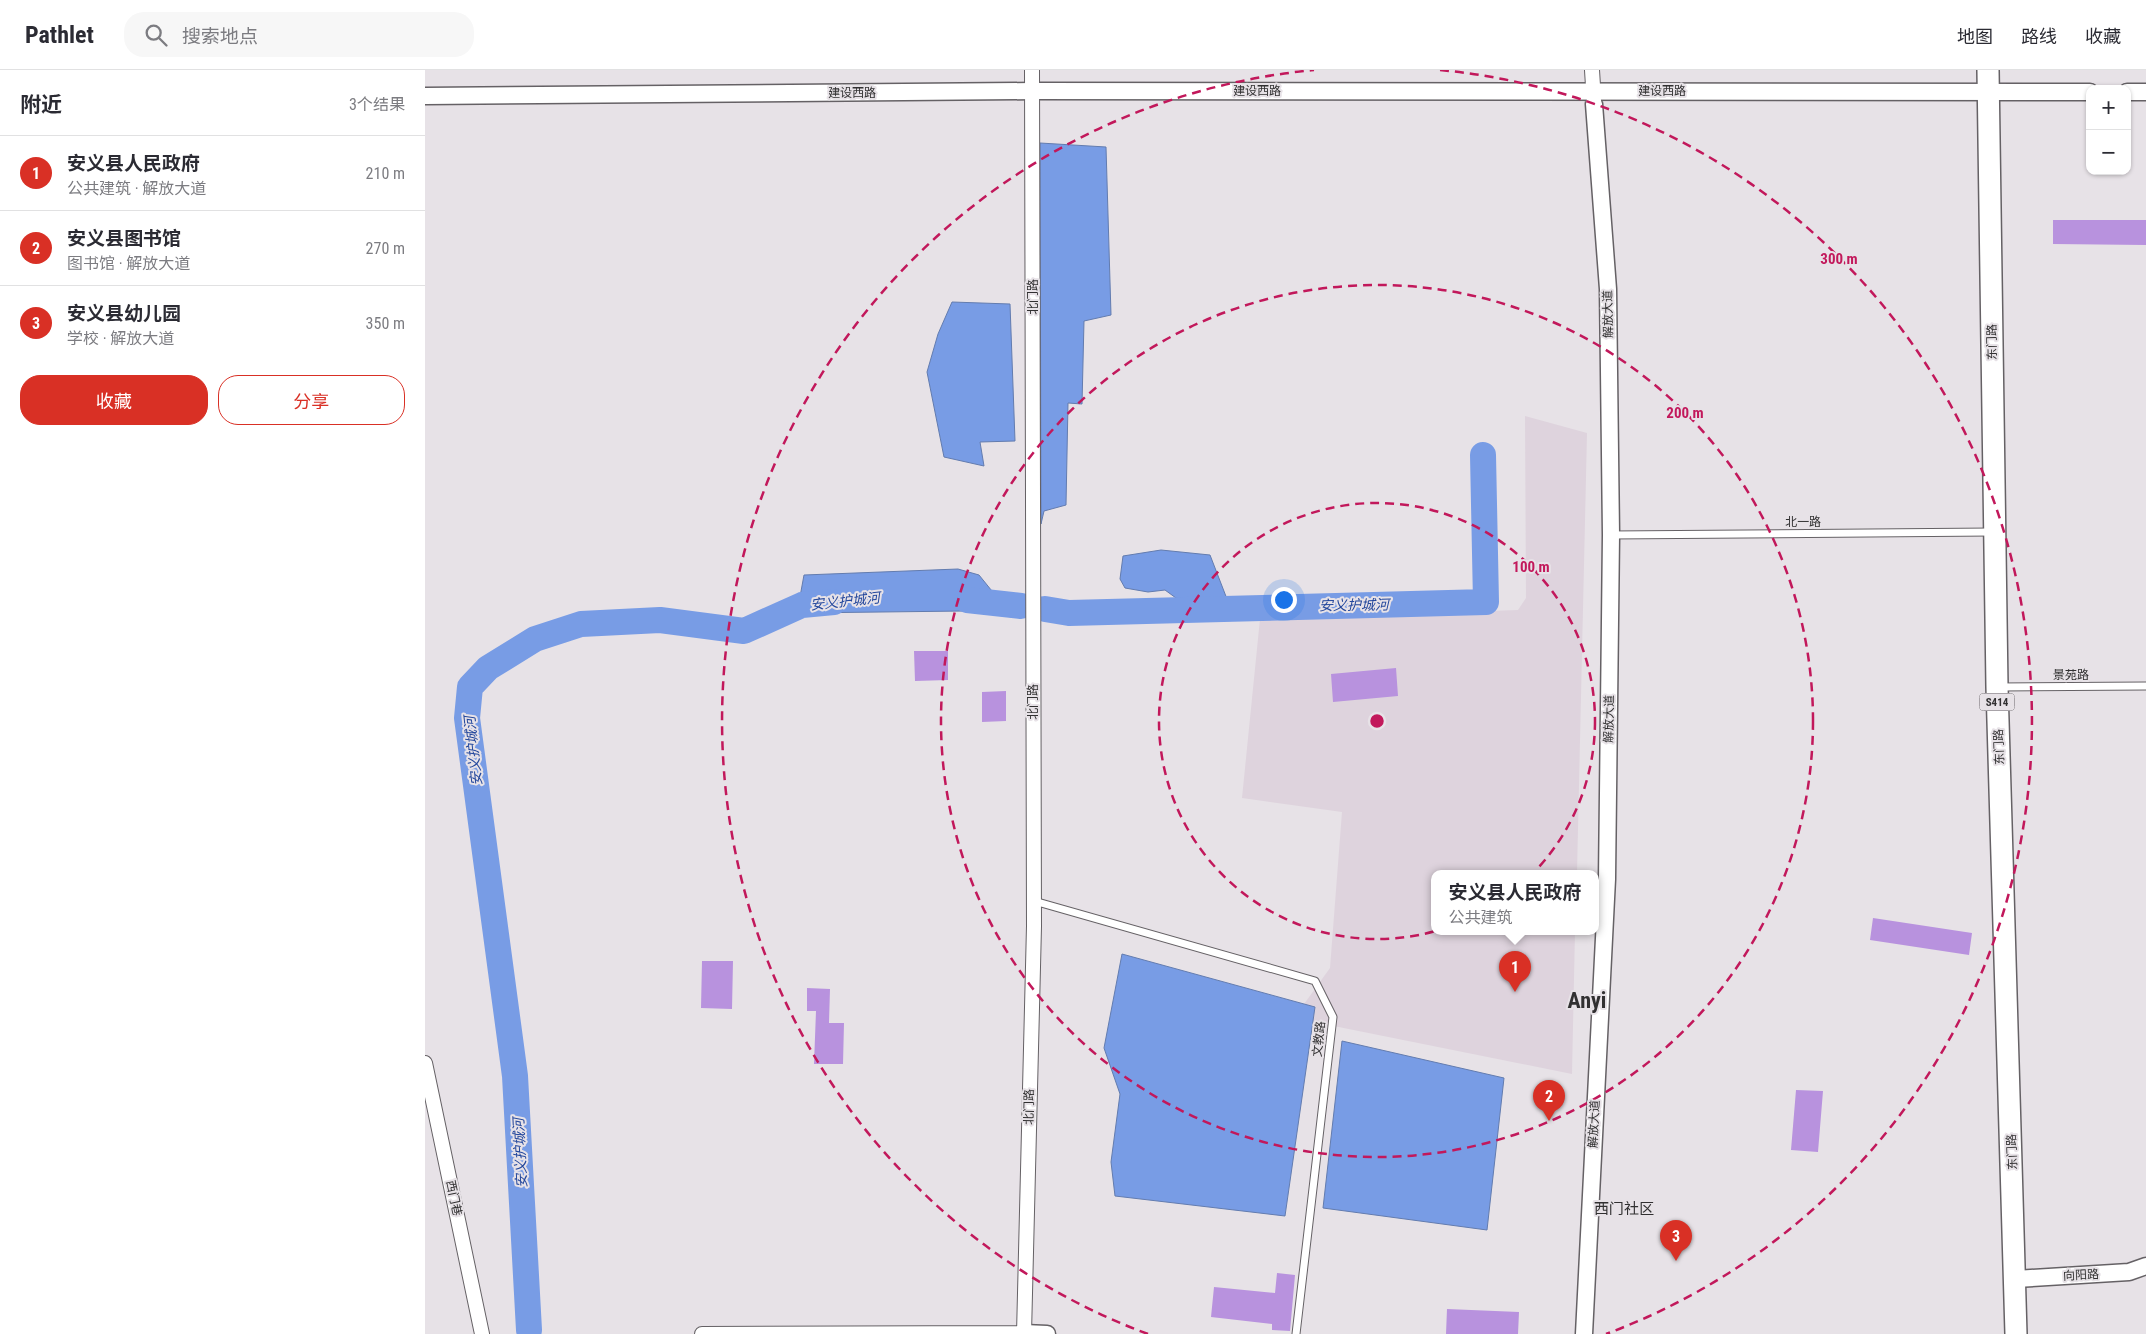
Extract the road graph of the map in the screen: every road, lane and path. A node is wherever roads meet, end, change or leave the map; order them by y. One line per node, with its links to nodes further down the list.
1 (1032, 70): 4 (street, 北门路)
2 (1592, 70): 10 (street)
3 (1988, 70): 8 (main road, 东门路 / S414)
4 (1032, 91): 9 (street, 建设西路); 10 (street, 建设西路); 15 (street, 北门路)
5 (2086, 92): 8 (street, 建设西路)
6 (2131, 92): 7 (street)
7 (2146, 92)
8 (1989, 93): 10 (street, 建设西路); 11 (main road, 东门路 / S414)
9 (425, 96)
10 (1594, 98): 12 (street, 解放大道)
11 (1995, 532): 12 (lane, 北一路); 14 (main road, 东门路 / S414)
12 (1611, 535): 24 (street, 解放大道)
13 (2146, 686): 14 (lane, 景苑路)
14 (1997, 687): 18 (main road, 东门路 / S414)
15 (1034, 901): 19 (street, 北门路); 23 (lane, 文教路)
16 (425, 1062): 20 (street, 西门巷)
17 (2146, 1266): 18 (street, 向阳路)
18 (2016, 1279): 25 (main road, 东门路 / S414)
19 (1024, 1333): 21 (street); 22 (street)
20 (482, 1334)
21 (702, 1334)
22 (1047, 1334)
23 (1296, 1334)
24 (1583, 1334)
25 (2016, 1334)

